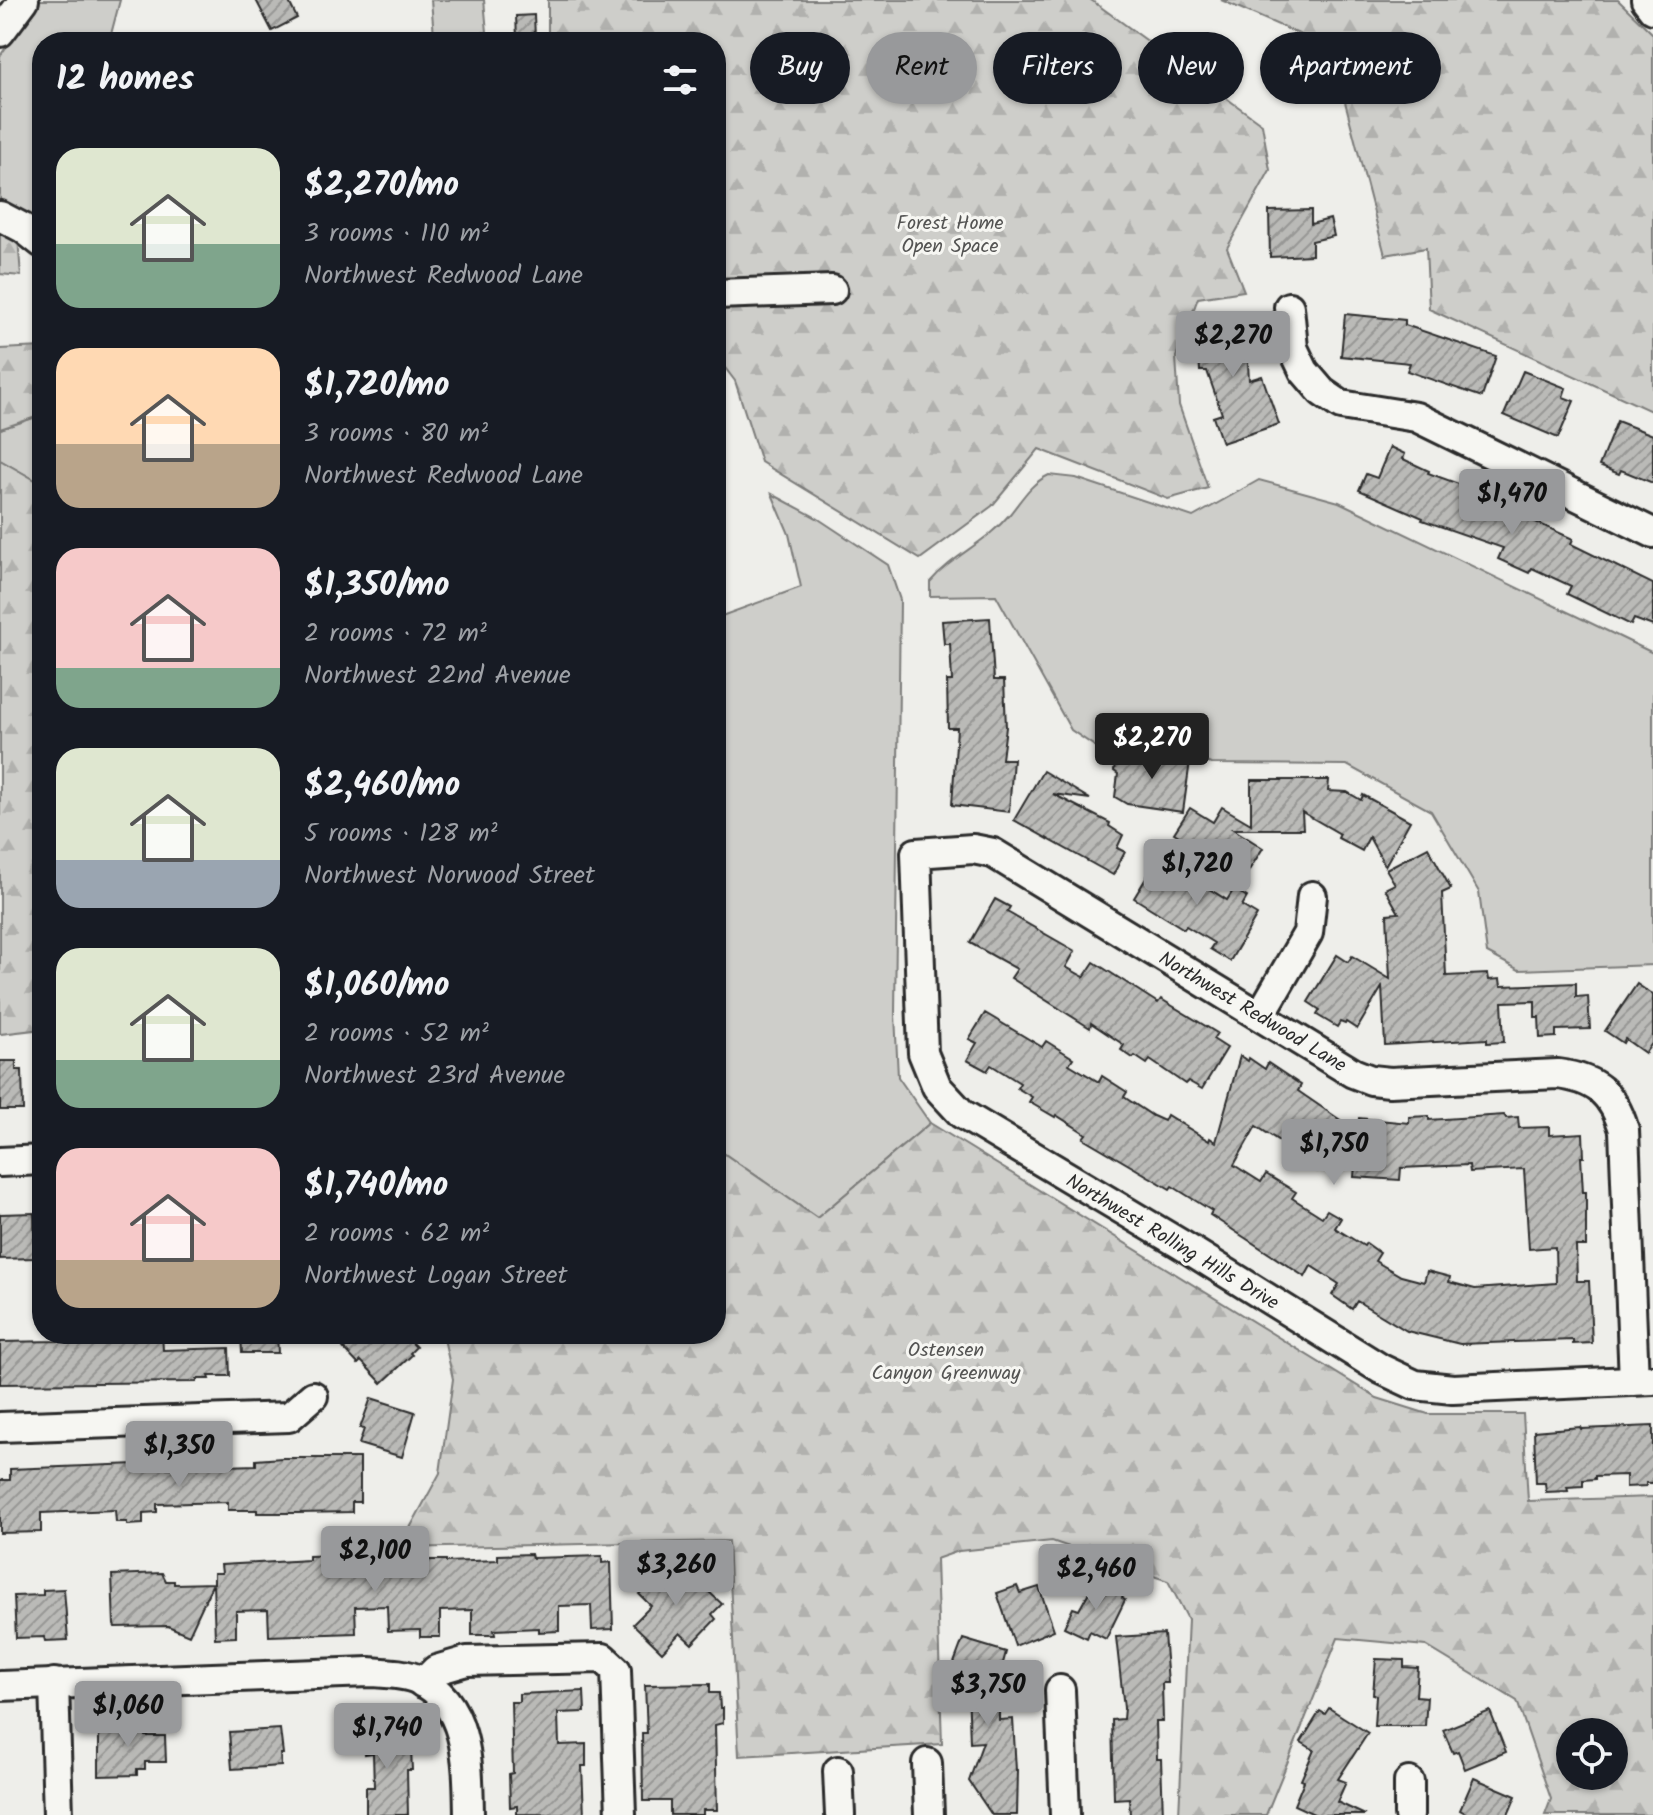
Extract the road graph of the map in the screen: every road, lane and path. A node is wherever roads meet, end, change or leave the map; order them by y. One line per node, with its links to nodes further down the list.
1 (24, 0): 4 (street)
2 (1646, 0): 3 (street)
3 (1653, 9)
4 (0, 32)
5 (0, 216): 6 (street)
6 (32, 235)
7 (832, 290): 8 (street)
8 (726, 294)
9 (1289, 307): 10 (street)
10 (1653, 533)
11 (916, 853): 13 (street, Northwest Redwood Lane); 16 (street, Northwest Rolling Hills Drive)
12 (1312, 896): 13 (street)
13 (1260, 1016): 16 (street, Northwest Redwood Lane)
14 (32, 1160): 15 (street)
15 (0, 1162)
16 (1644, 1381)
17 (313, 1396): 18 (street)
18 (0, 1427)
19 (421, 1681): 20 (street); 27 (street); 28 (street)
20 (54, 1683): 21 (street); 26 (street)
21 (0, 1686)
22 (1060, 1690): 31 (street)
23 (927, 1763): 30 (street)
24 (838, 1771): 29 (street)
25 (1409, 1782): 32 (street)
26 (58, 1815)
27 (469, 1815)
28 (621, 1815)
29 (840, 1815)
30 (929, 1815)
31 (1065, 1815)
32 (1409, 1815)

